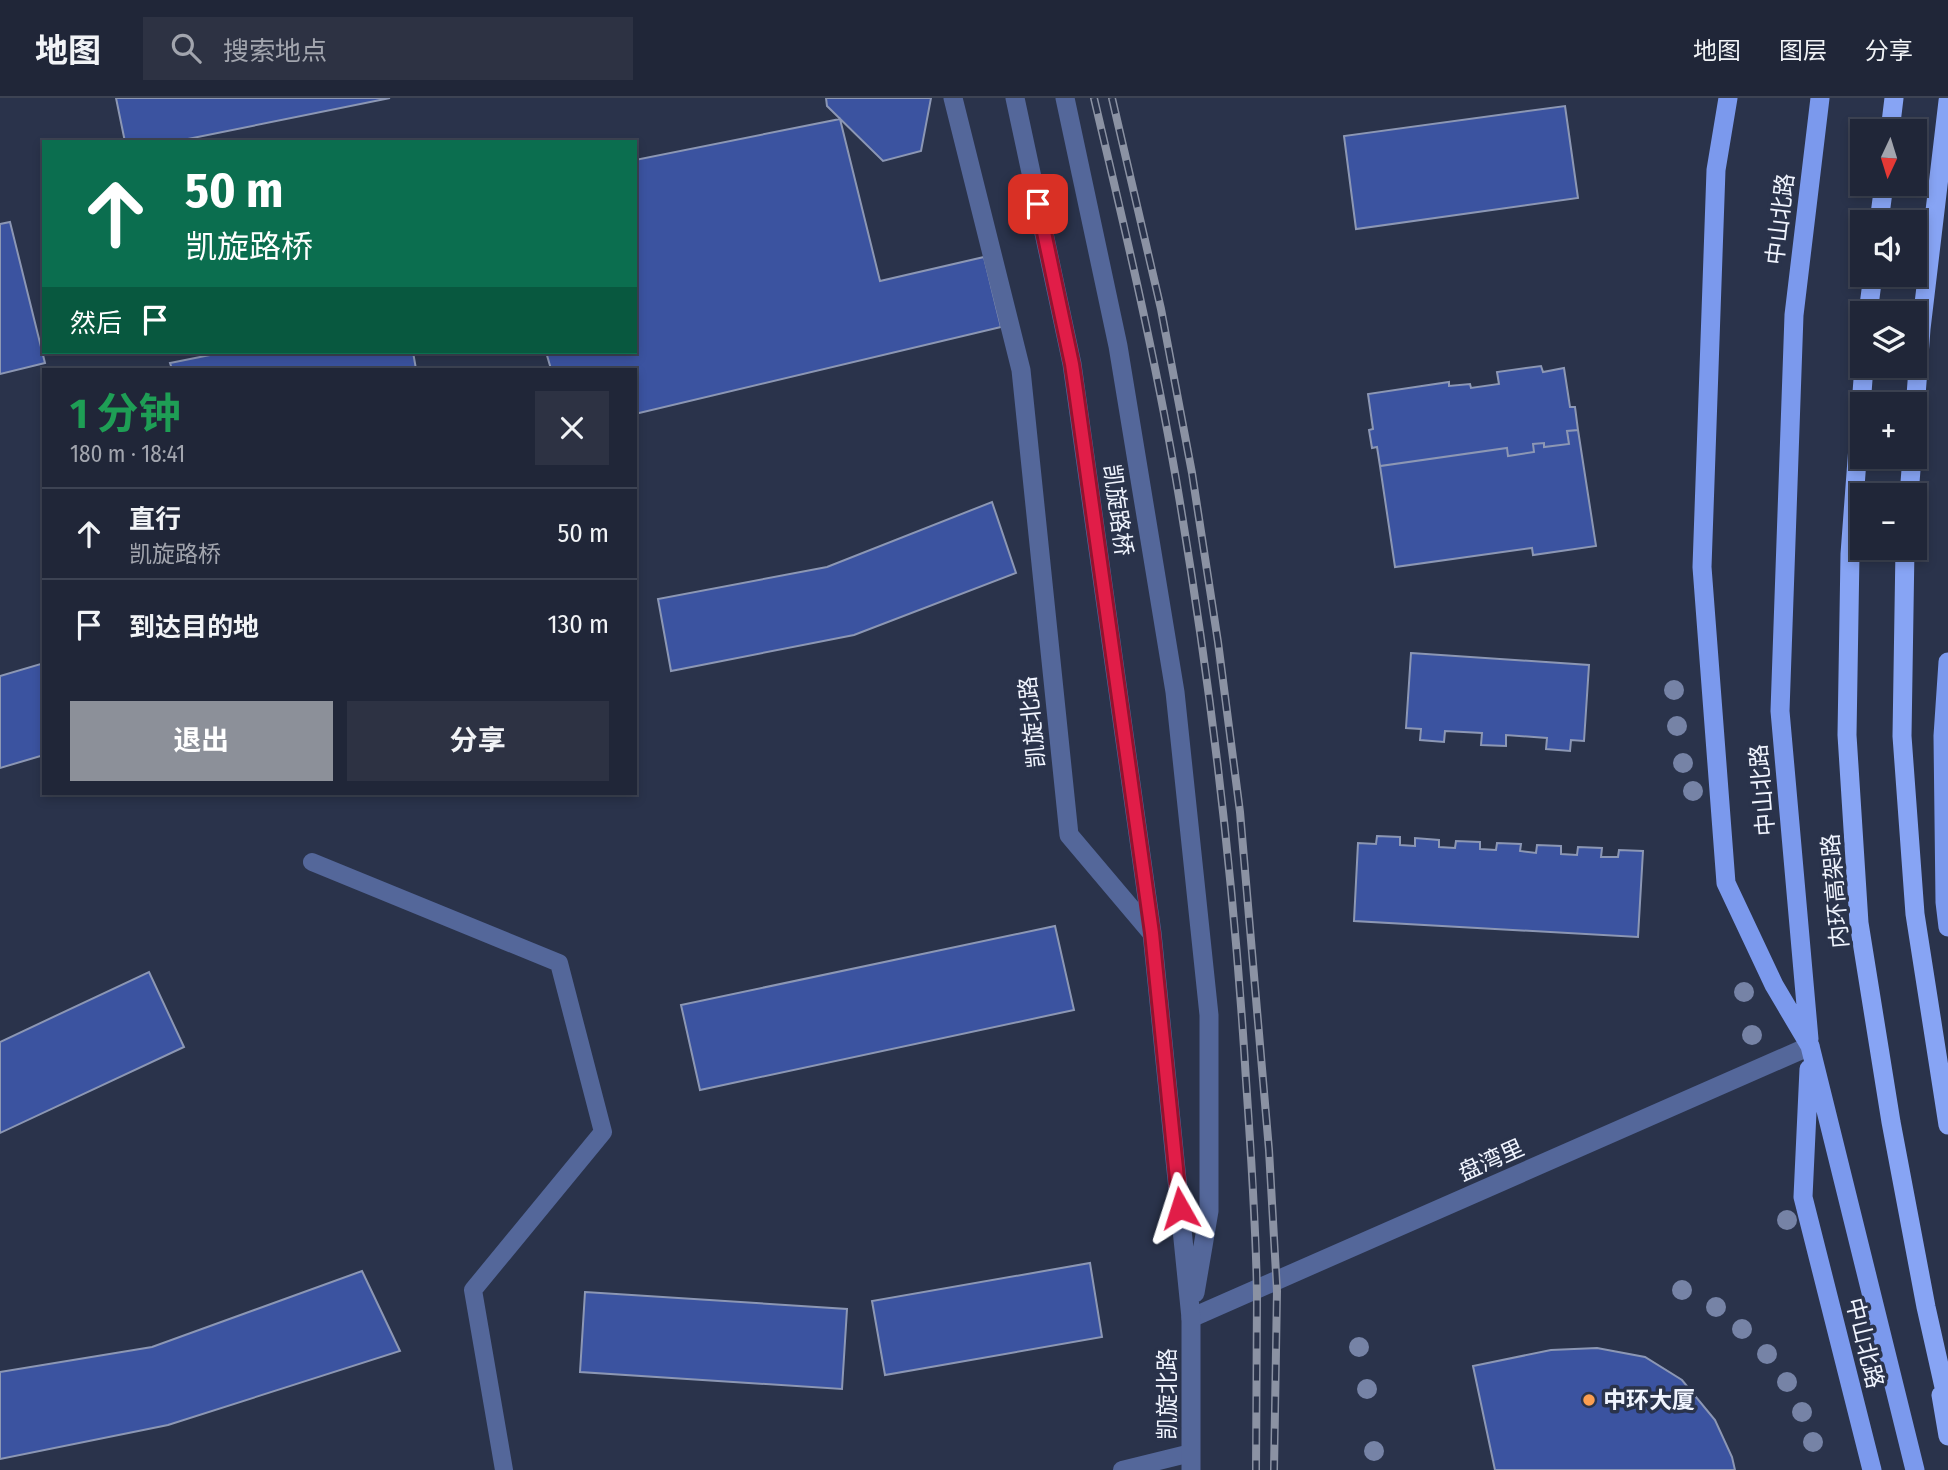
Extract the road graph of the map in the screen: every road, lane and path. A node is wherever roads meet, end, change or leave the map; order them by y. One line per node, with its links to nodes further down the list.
1 (953, 98): 15 (street, 凯旋北路)
2 (1015, 98): 15 (street, 凯旋路桥)
3 (1065, 98): 19 (street, 凯旋北路)
4 (1728, 98): 16 (main road)
5 (1820, 98): 16 (main road, 中山北路)
6 (1894, 98): 8 (highway)
7 (1948, 101): 10 (highway)
8 (1891, 119)
9 (1863, 378): 18 (highway, 内环高架路)
10 (1917, 392)
11 (1905, 560): 17 (highway)
12 (1948, 662): 14 (main road)
13 (312, 862): 23 (lane)
14 (1948, 927)
15 (1152, 933): 19 (street, 凯旋北路)
16 (1810, 1046): 19 (street, 盘湾里); 25 (main road, 中山北路); 26 (main road)
17 (1948, 1125)
18 (1926, 1307): 20 (highway, 内环高架路); 21 (highway)
19 (1191, 1318): 22 (street, 凯旋北路)
20 (1948, 1405)
21 (1948, 1436)
22 (1191, 1461): 24 (lane)
23 (504, 1470)
24 (1122, 1470)
25 (1872, 1470)
26 (1915, 1470)

